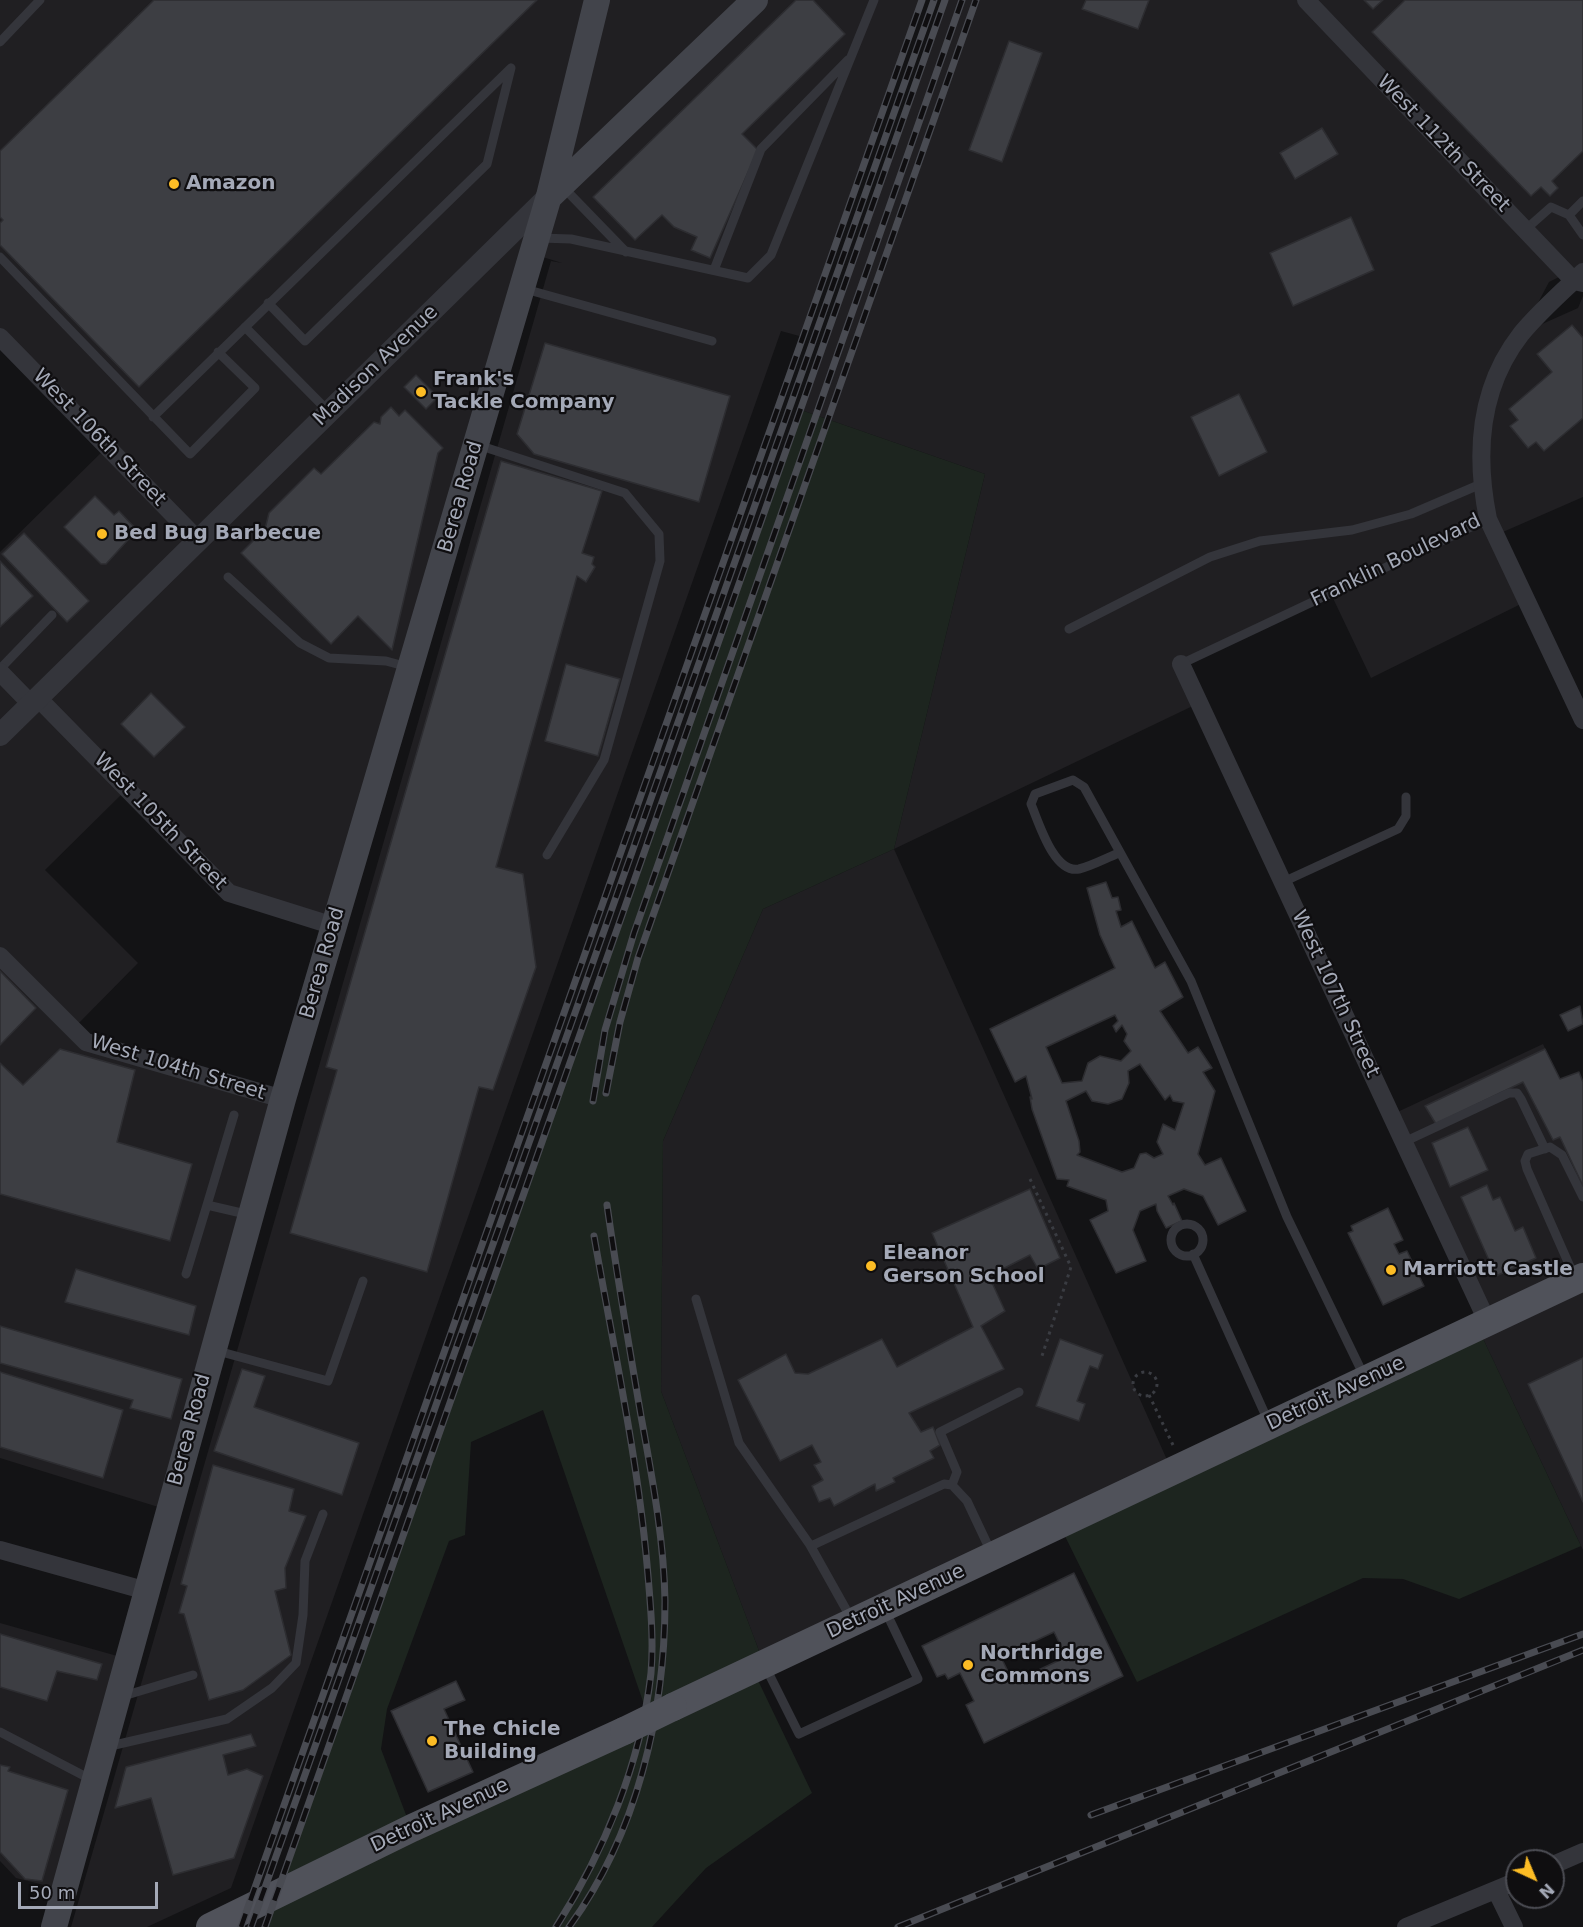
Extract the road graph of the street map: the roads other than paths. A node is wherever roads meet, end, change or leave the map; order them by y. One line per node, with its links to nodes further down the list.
1 (40, 0): 6 (lane)
2 (597, 0): 8 (main road, Berea Road)
3 (755, 0): 8 (main road, Madison Avenue)
4 (874, 0): 7 (lane)
5 (1306, 0): 11 (street, West 112th Street)
6 (0, 42)
7 (852, 56): 16 (lane); 16 (lane)
8 (555, 190): 13 (main road, Berea Road); 14 (lane); 24 (street, Madison Avenue)
9 (1583, 201): 10 (lane)
10 (1569, 215): 11 (lane); 12 (lane)
11 (1526, 230): 17 (street, West 112th Street)
12 (1583, 234)
13 (537, 238): 14 (lane); 18 (main road, Berea Road)
14 (626, 252): 16 (lane)
15 (0, 257): 25 (lane)
16 (714, 270)
17 (1580, 279): 27 (street, Franklin Boulevard)
18 (522, 288): 22 (lane); 26 (main road, Berea Road)
19 (268, 303): 19 (lane); 20 (lane)
20 (245, 327): 23 (lane); 24 (lane)
21 (0, 337): 29 (street, West 106th Street)
22 (712, 341)
23 (219, 352): 25 (lane); 25 (lane)
24 (329, 412): 29 (street, Madison Avenue)
25 (153, 417)
26 (476, 444): 34 (main road, Berea Road); 41 (lane)
27 (1481, 484): 28 (street, Franklin Boulevard); 32 (lane)
28 (1488, 519): 33 (lane, Franklin Boulevard); 37 (street)
29 (198, 540): 36 (street, Madison Avenue)
30 (228, 578): 34 (lane)
31 (52, 615): 35 (lane)
32 (1069, 629)
33 (1181, 664): 42 (street, West 107th Street)
34 (410, 668): 43 (main road, Berea Road)
35 (0, 671): 36 (street, West 105th Street)
36 (35, 701): 38 (street, Madison Avenue); 43 (street, West 105th Street)
37 (1583, 720)
38 (0, 735)
39 (1406, 797): 42 (lane)
40 (1119, 853): 40 (lane); 59 (lane)
41 (547, 855)
42 (1283, 882): 47 (street, West 107th Street)
43 (334, 926): 45 (main road, Berea Road)
44 (0, 956): 45 (street, West 104th Street)
45 (283, 1099): 51 (main road, Berea Road)
46 (234, 1115): 50 (lane)
47 (1404, 1142): 48 (lane); 57 (street, West 107th Street)
48 (1545, 1149): 49 (lane); 54 (lane)
49 (1583, 1197)
50 (207, 1205): 51 (lane); 53 (lane)
51 (250, 1215): 58 (main road, Berea Road)
52 (1193, 1254): 61 (lane)
53 (186, 1274)
54 (1580, 1279): 57 (main road, Detroit Avenue)
55 (363, 1281): 58 (lane)
56 (696, 1299): 64 (lane)
57 (1488, 1323): 59 (main road, Detroit Avenue)
58 (212, 1350): 67 (main road, Berea Road)
59 (1366, 1380): 61 (main road, Detroit Avenue)
60 (1019, 1392): 62 (lane)
61 (1270, 1425): 66 (main road, Detroit Avenue)
62 (952, 1485): 64 (lane); 66 (lane)
63 (323, 1514): 74 (lane)
64 (811, 1546): 69 (lane)
65 (0, 1550): 67 (street)
66 (993, 1556): 68 (main road, Detroit Avenue)
67 (147, 1591): 72 (main road, Berea Road)
68 (884, 1607): 69 (main road, Detroit Avenue); 70 (lane)
69 (853, 1622): 70 (main road, Detroit Avenue)
70 (764, 1664): 81 (main road, Detroit Avenue, bridge)
71 (193, 1675): 72 (lane)
72 (117, 1697): 74 (main road, Berea Road)
73 (0, 1732): 75 (lane)
74 (104, 1747): 75 (main road, Berea Road)
75 (94, 1781): 80 (main road, Berea Road)
76 (1583, 1852): 77 (street)
77 (1565, 1860)
78 (1505, 1886): 79 (street)
79 (1496, 1890): 82 (street); 83 (street)
80 (54, 1927)
81 (210, 1927)
82 (1406, 1927)
83 (1514, 1927)

